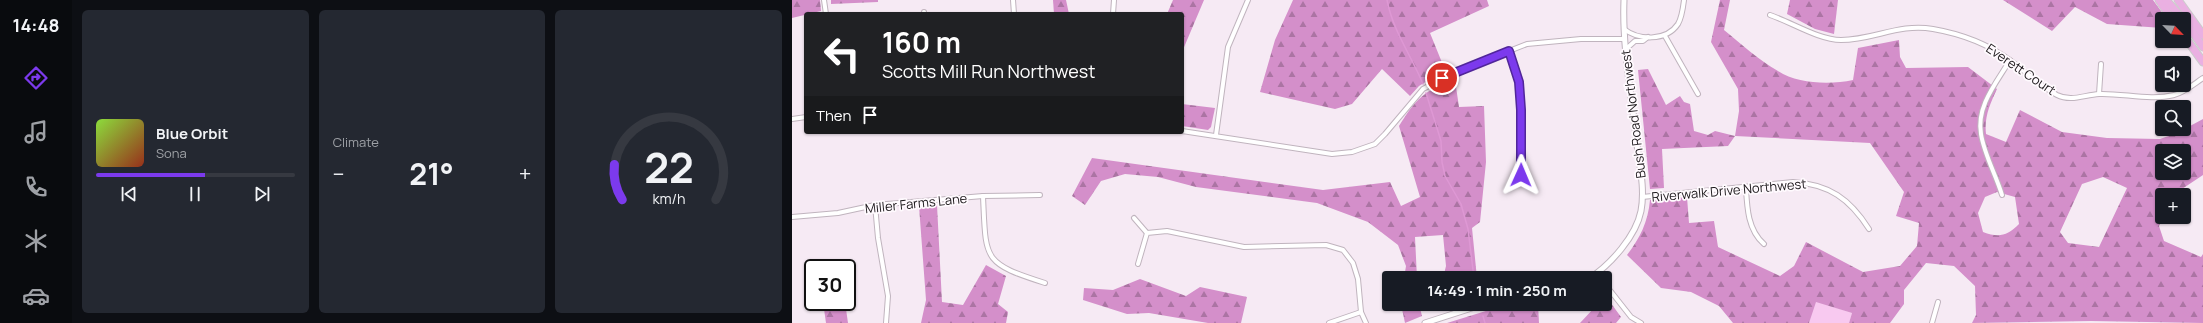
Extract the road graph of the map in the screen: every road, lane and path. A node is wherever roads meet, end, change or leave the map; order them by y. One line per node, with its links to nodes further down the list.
1 (824, 0): 10 (street)
2 (1013, 0): 11 (street)
3 (1114, 0): 12 (street)
4 (1248, 0): 35 (street)
5 (1624, 0): 16 (street, Bush Road Northwest)
6 (1684, 0): 19 (street)
7 (2159, 0): 13 (highway)
8 (2166, 0): 14 (highway)
9 (2178, 0): 18 (highway)
10 (826, 12)
11 (1014, 12)
12 (1113, 12)
13 (2167, 12)
14 (2177, 12)
15 (1770, 15): 26 (street, Everett Court)
16 (1624, 29): 20 (street); 21 (street, Bush Road Northwest)
17 (2191, 29): 23 (highway)
18 (2203, 35)
19 (1665, 36): 20 (street); 30 (street)
20 (1648, 37): 24 (street)
21 (1624, 39): 24 (street, Bush Road Northwest); 25 (street)
22 (2191, 46): 27 (highway)
23 (2203, 47)
24 (1626, 50): 41 (street, Bush Road Northwest)
25 (1509, 51): 35 (street); 36 (street)
26 (2010, 60): 31 (street, Everett Court); 39 (street)
27 (2203, 62)
28 (2100, 64): 31 (street)
29 (2203, 78): 31 (street, Everett Court)
30 (1698, 94)
31 (2099, 94)
32 (804, 118): 33 (street)
33 (792, 119)
34 (1184, 131): 35 (street)
35 (1216, 135)
36 (1521, 175)
37 (1746, 188): 41 (street, Riverwalk Drive Northwest); 45 (street, Riverwalk Drive Northwest); 47 (street)
38 (1040, 195): 40 (street, Miller Farms Lane)
39 (2002, 195)
40 (984, 196): 42 (street, Miller Farms Lane); 50 (street)
41 (1642, 197): 49 (street, Bush Road Northwest)
42 (874, 205): 43 (street, Miller Farms Lane); 55 (street)
43 (792, 217)
44 (1134, 218): 46 (street)
45 (1869, 229)
46 (1147, 233): 48 (street); 54 (street)
47 (1764, 244)
48 (1138, 264)
49 (1601, 271)
50 (1045, 283)
51 (1612, 293): 59 (street)
52 (1938, 302): 60 (street)
53 (1463, 311): 58 (street)
54 (1361, 312): 56 (street); 57 (street)
55 (886, 323)
56 (1329, 323)
57 (1366, 323)
58 (1426, 323)
59 (1641, 323)
60 (1932, 323)

